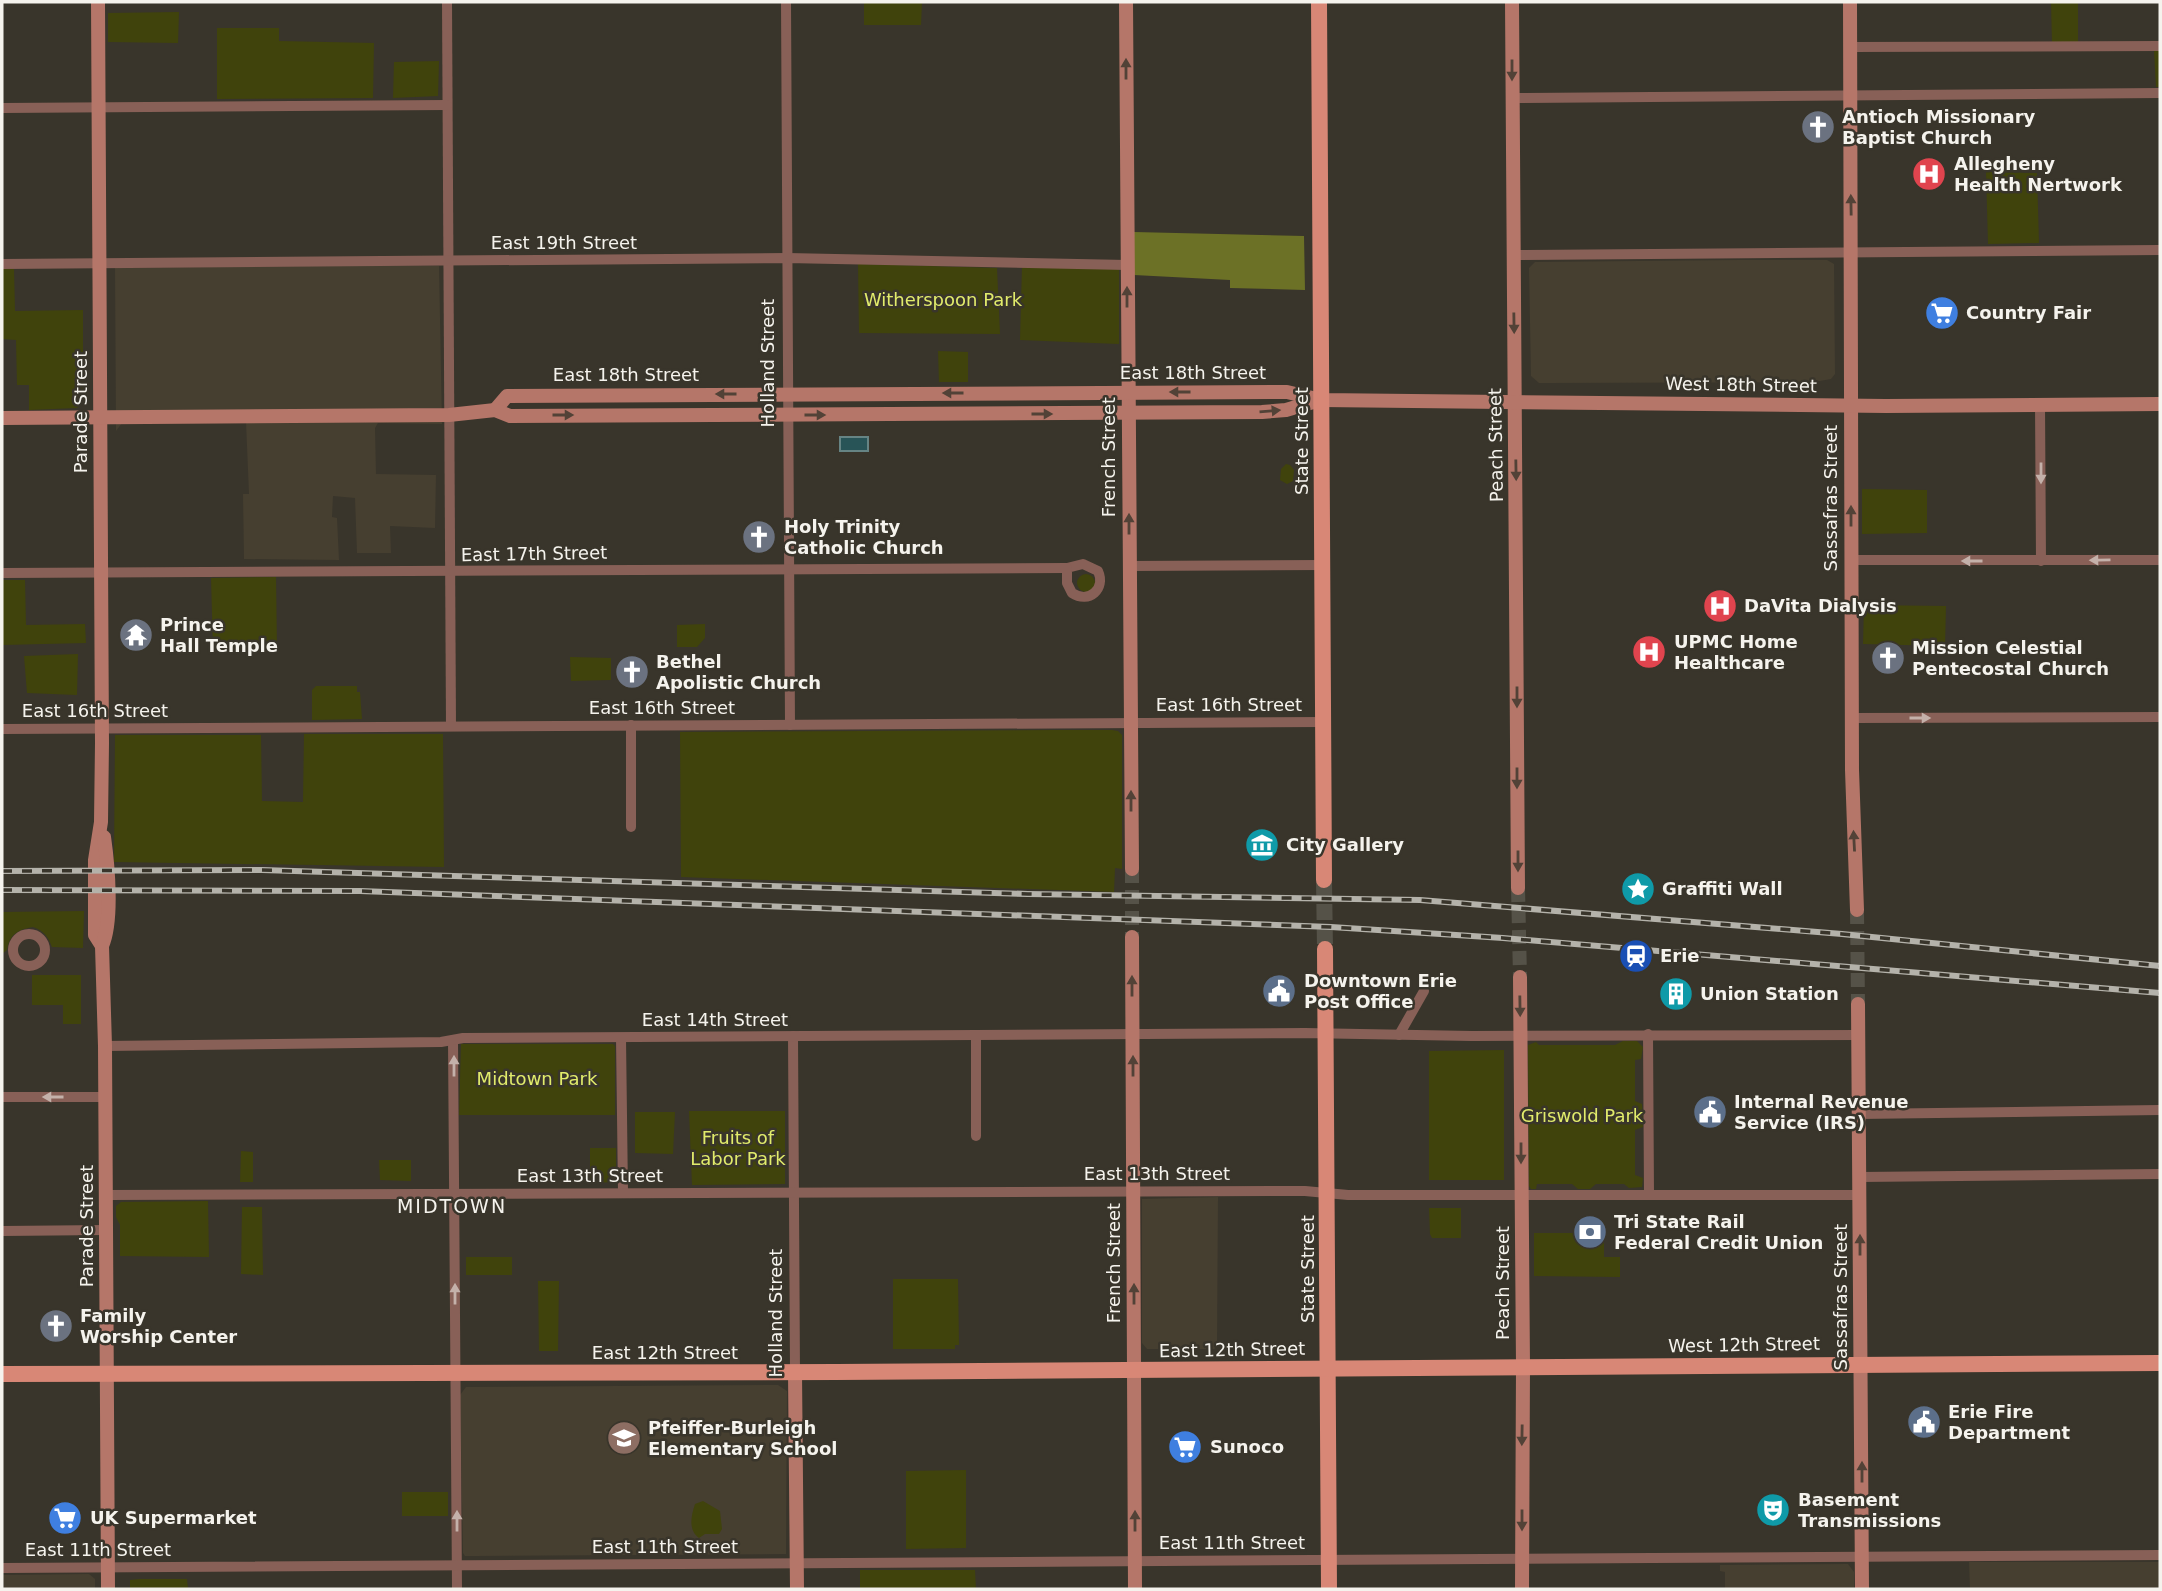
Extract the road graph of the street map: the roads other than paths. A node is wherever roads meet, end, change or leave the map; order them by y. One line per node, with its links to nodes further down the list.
1 (98, 2): 15 (main road, Parade Street)
2 (447, 2): 13 (street)
3 (786, 2): 19 (street, Holland Street)
4 (1126, 2): 23 (main road, French Street, one-way to 4)
5 (1319, 2): 26 (main road, State Street)
6 (1512, 2): 12 (main road, Peach Street, one-way to 12)
7 (1850, 2): 8 (main road, Sassafras Street)
8 (1850, 47): 9 (street); 11 (main road, Sassafras Street)
9 (2160, 47)
10 (2160, 93): 11 (street)
11 (1850, 96): 12 (street); 17 (main road, Sassafras Street, one-way to 11)
12 (1512, 98): 18 (main road, Peach Street)
13 (447, 105): 15 (street); 20 (street)
14 (2, 108): 15 (street)
15 (99, 108): 21 (main road, Parade Street)
16 (2160, 250): 17 (street)
17 (1851, 251): 18 (street); 30 (main road, Sassafras Street)
18 (1513, 255): 27 (main road, Peach Street, one-way to 27)
19 (787, 258): 20 (street, East 19th Street); 23 (street, East 19th Street); 25 (street, Holland Street)
20 (448, 261): 21 (street, East 19th Street); 33 (street)
21 (100, 263): 22 (street, East 19th Street); 35 (main road, Parade Street)
22 (2, 264)
23 (1127, 265): 24 (main road, French Street, one-way to 23)
24 (1128, 392): 25 (main road, East 18th Street, one-way to 25); 26 (main road, East 18th Street, one-way to 24); 32 (main road, French Street)
25 (788, 394): 31 (main road, East 18th Street, one-way to 31); 34 (street, Holland Street)
26 (1321, 400): 27 (main road, West 18th Street); 32 (main road, East 18th Street, one-way to 26); 40 (main road, State Street)
27 (1515, 401): 30 (main road, West 18th Street); 59 (main road, Peach Street, one-way to 59)
28 (2040, 404): 29 (main road, West 18th Street); 30 (main road, West 18th Street); 39 (street, one-way to 39)
29 (2160, 404)
30 (1850, 405): 37 (main road, Sassafras Street, one-way to 30)
31 (495, 410): 33 (main road, East 18th Street); 34 (main road, East 18th Street, one-way to 34)
32 (1128, 414): 34 (main road, East 18th Street, one-way to 32); 41 (main road, French Street, one-way to 32)
33 (449, 415): 35 (main road, East 18th Street); 44 (street)
34 (788, 415): 43 (street, Holland Street)
35 (101, 417): 36 (main road, East 18th Street); 46 (main road, Parade Street)
36 (2, 418)
37 (1851, 560): 39 (street, one-way to 37); 48 (main road, Sassafras Street)
38 (2160, 560): 39 (street, one-way to 39)
39 (2041, 561)
40 (1322, 565): 41 (street); 49 (main road, State Street)
41 (1129, 566): 50 (main road, French Street)
42 (1067, 568): 43 (street, East 17th Street)
43 (788, 569): 44 (street, East 17th Street); 52 (street, Holland Street)
44 (450, 572): 46 (street, East 17th Street); 53 (street)
45 (2, 573): 46 (street, East 17th Street)
46 (101, 573): 54 (main road, Parade Street)
47 (2160, 717): 48 (street, one-way to 47)
48 (1852, 718): 60 (main road, Sassafras Street, one-way to 48)
49 (1323, 722): 50 (street, East 16th Street); 58 (main road, State Street)
50 (1130, 723): 52 (street, East 16th Street); 57 (main road, French Street, one-way to 50)
51 (631, 725): 52 (street, East 16th Street); 53 (street, East 16th Street); 56 (street)
52 (790, 725)
53 (451, 726): 54 (street, East 16th Street)
54 (102, 728): 55 (street, East 16th Street); 78 (main road, Parade Street)
55 (2, 729)
56 (631, 827)
57 (1132, 869)
58 (1324, 880)
59 (1518, 888)
60 (1857, 910)
61 (1132, 937): 68 (main road, French Street, one-way to 61)
62 (1325, 949): 69 (main road, State Street)
63 (15, 959): 64 (street)
64 (2, 960)
65 (1520, 977): 74 (main road, Peach Street, one-way to 74)
66 (1424, 991): 71 (street)
67 (1858, 1004): 72 (main road, Sassafras Street)
68 (1132, 1034): 69 (street, East 14th Street); 73 (street, East 14th Street); 86 (main road, French Street, one-way to 68)
69 (1325, 1034): 71 (street, East 14th Street); 89 (main road, State Street)
70 (1648, 1034): 72 (street, East 14th Street); 74 (street, East 14th Street); 91 (street)
71 (1399, 1035): 74 (street, East 14th Street)
72 (1859, 1035): 82 (main road, Sassafras Street)
73 (976, 1036): 75 (street, East 14th Street); 83 (street)
74 (1520, 1036): 93 (main road, Peach Street, one-way to 93)
75 (793, 1037): 76 (street, East 14th Street); 88 (street, Holland Street)
76 (621, 1038): 77 (street, East 14th Street); 87 (street)
77 (453, 1040): 78 (street, East 14th Street); 90 (street, one-way to 77)
78 (105, 1046): 80 (main road, Parade Street)
79 (2, 1097): 80 (street, one-way to 79)
80 (105, 1097): 92 (main road, Parade Street)
81 (2160, 1110): 82 (street)
82 (1859, 1114): 85 (main road, Sassafras Street)
83 (976, 1136)
84 (2160, 1174): 85 (street)
85 (1860, 1177): 94 (main road, Sassafras Street)
86 (1133, 1192): 88 (street, East 13th Street); 89 (street, East 13th Street); 101 (main road, French Street, one-way to 86)
87 (623, 1193): 88 (street, East 13th Street); 90 (street, East 13th Street)
88 (794, 1193): 103 (street, Holland Street)
89 (1327, 1193): 93 (street, East 13th Street); 100 (main road, State Street)
90 (454, 1194): 92 (street, East 13th Street); 102 (street, one-way to 90)
91 (1649, 1194): 93 (street, East 13th Street); 94 (street, East 13th Street)
92 (106, 1195): 95 (main road, Parade Street)
93 (1522, 1195): 99 (main road, Peach Street)
94 (1860, 1195): 97 (main road, Sassafras Street, one-way to 94)
95 (106, 1230): 96 (street); 105 (main road, Parade Street)
96 (2, 1231)
97 (1861, 1363): 98 (main road, West 12th Street); 99 (main road, West 12th Street); 108 (main road, Sassafras Street, one-way to 97)
98 (2160, 1363)
99 (1523, 1366): 100 (main road, West 12th Street); 107 (main road, Peach Street, one-way to 107)
100 (1328, 1368): 101 (main road, East 12th Street); 110 (main road, State Street)
101 (1134, 1370): 103 (main road, East 12th Street); 109 (main road, French Street, one-way to 101)
102 (455, 1372): 103 (main road, East 12th Street); 105 (main road, East 12th Street); 112 (street, one-way to 102)
103 (795, 1372): 111 (main road, Holland Street)
104 (2, 1374): 105 (main road, East 12th Street)
105 (107, 1374): 113 (main road, Parade Street)
106 (2160, 1555): 108 (street, East 11th Street)
107 (1522, 1558): 108 (street, East 11th Street); 110 (street, East 11th Street); 120 (main road, Peach Street)
108 (1862, 1558): 121 (main road, Sassafras Street)
109 (1135, 1561): 110 (street, East 11th Street); 111 (street, East 11th Street); 118 (main road, French Street)
110 (1329, 1561): 119 (main road, State Street)
111 (796, 1563): 112 (street, East 11th Street); 117 (main road, Holland Street)
112 (457, 1565): 113 (street, East 11th Street); 116 (street)
113 (108, 1567): 114 (street, East 11th Street); 115 (main road, Parade Street)
114 (2, 1568)
115 (108, 1589)
116 (457, 1589)
117 (797, 1589)
118 (1135, 1589)
119 (1329, 1589)
120 (1522, 1589)
121 (1862, 1589)

